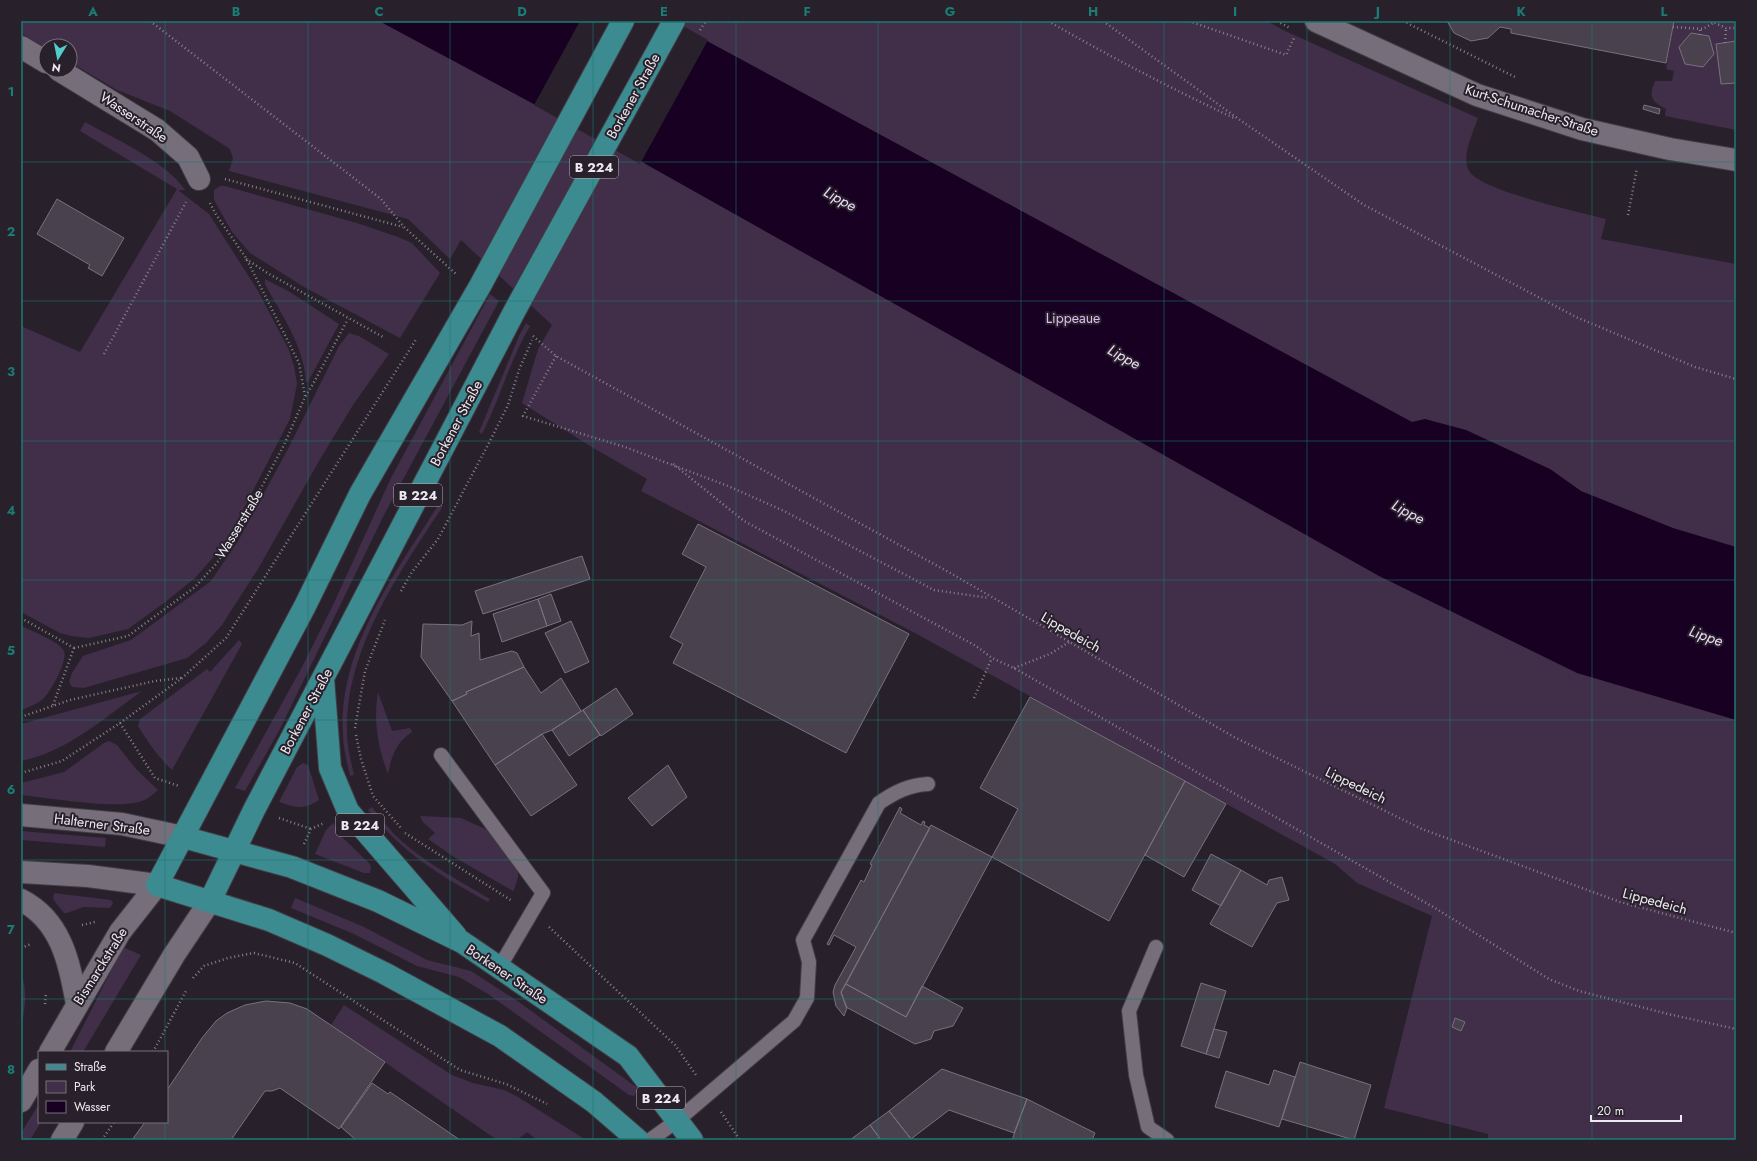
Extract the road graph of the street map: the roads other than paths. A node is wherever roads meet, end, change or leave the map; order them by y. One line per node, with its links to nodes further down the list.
1 (623, 21): 13 (main road, B 224)
2 (674, 21): 9 (main road, Borkener Straße / B 224)
3 (1316, 21): 7 (street, Kurt-Schumacher-Straße)
4 (21, 47): 5 (street)
5 (38, 57)
6 (72, 78): 8 (street, Wasserstraße)
7 (1736, 160)
8 (199, 179)
9 (324, 678): 14 (main road, Borkener Straße / B 224); 19 (main road, B 224)
10 (442, 756): 21 (lane)
11 (928, 784): 27 (lane)
12 (21, 815): 13 (street, Halterner Straße)
13 (183, 837): 14 (main road, Borkener Straße / B 224); 16 (main road, B 224)
14 (235, 851): 18 (main road, Borkener Straße / B 224); 19 (main road, Borkener Straße / B 224)
15 (21, 872): 16 (street)
16 (157, 885): 18 (main road); 22 (street, Bismarckstraße)
17 (21, 900): 22 (street)
18 (210, 901): 24 (street); 30 (main road)
19 (462, 942): 21 (main road, Borkener Straße / B 224)
20 (1156, 947): 33 (lane)
21 (499, 968): 27 (main road, Borkener Straße / B 224)
22 (77, 1004): 23 (street, Bismarckstraße)
23 (51, 1051)
24 (117, 1051)
25 (38, 1072): 26 (street)
26 (21, 1101)
27 (678, 1120): 31 (lane); 32 (main road, Borkener Straße / B 224)
28 (72, 1123): 29 (street)
29 (62, 1140)
30 (638, 1140)
31 (650, 1140)
32 (692, 1140)
33 (1167, 1140)

